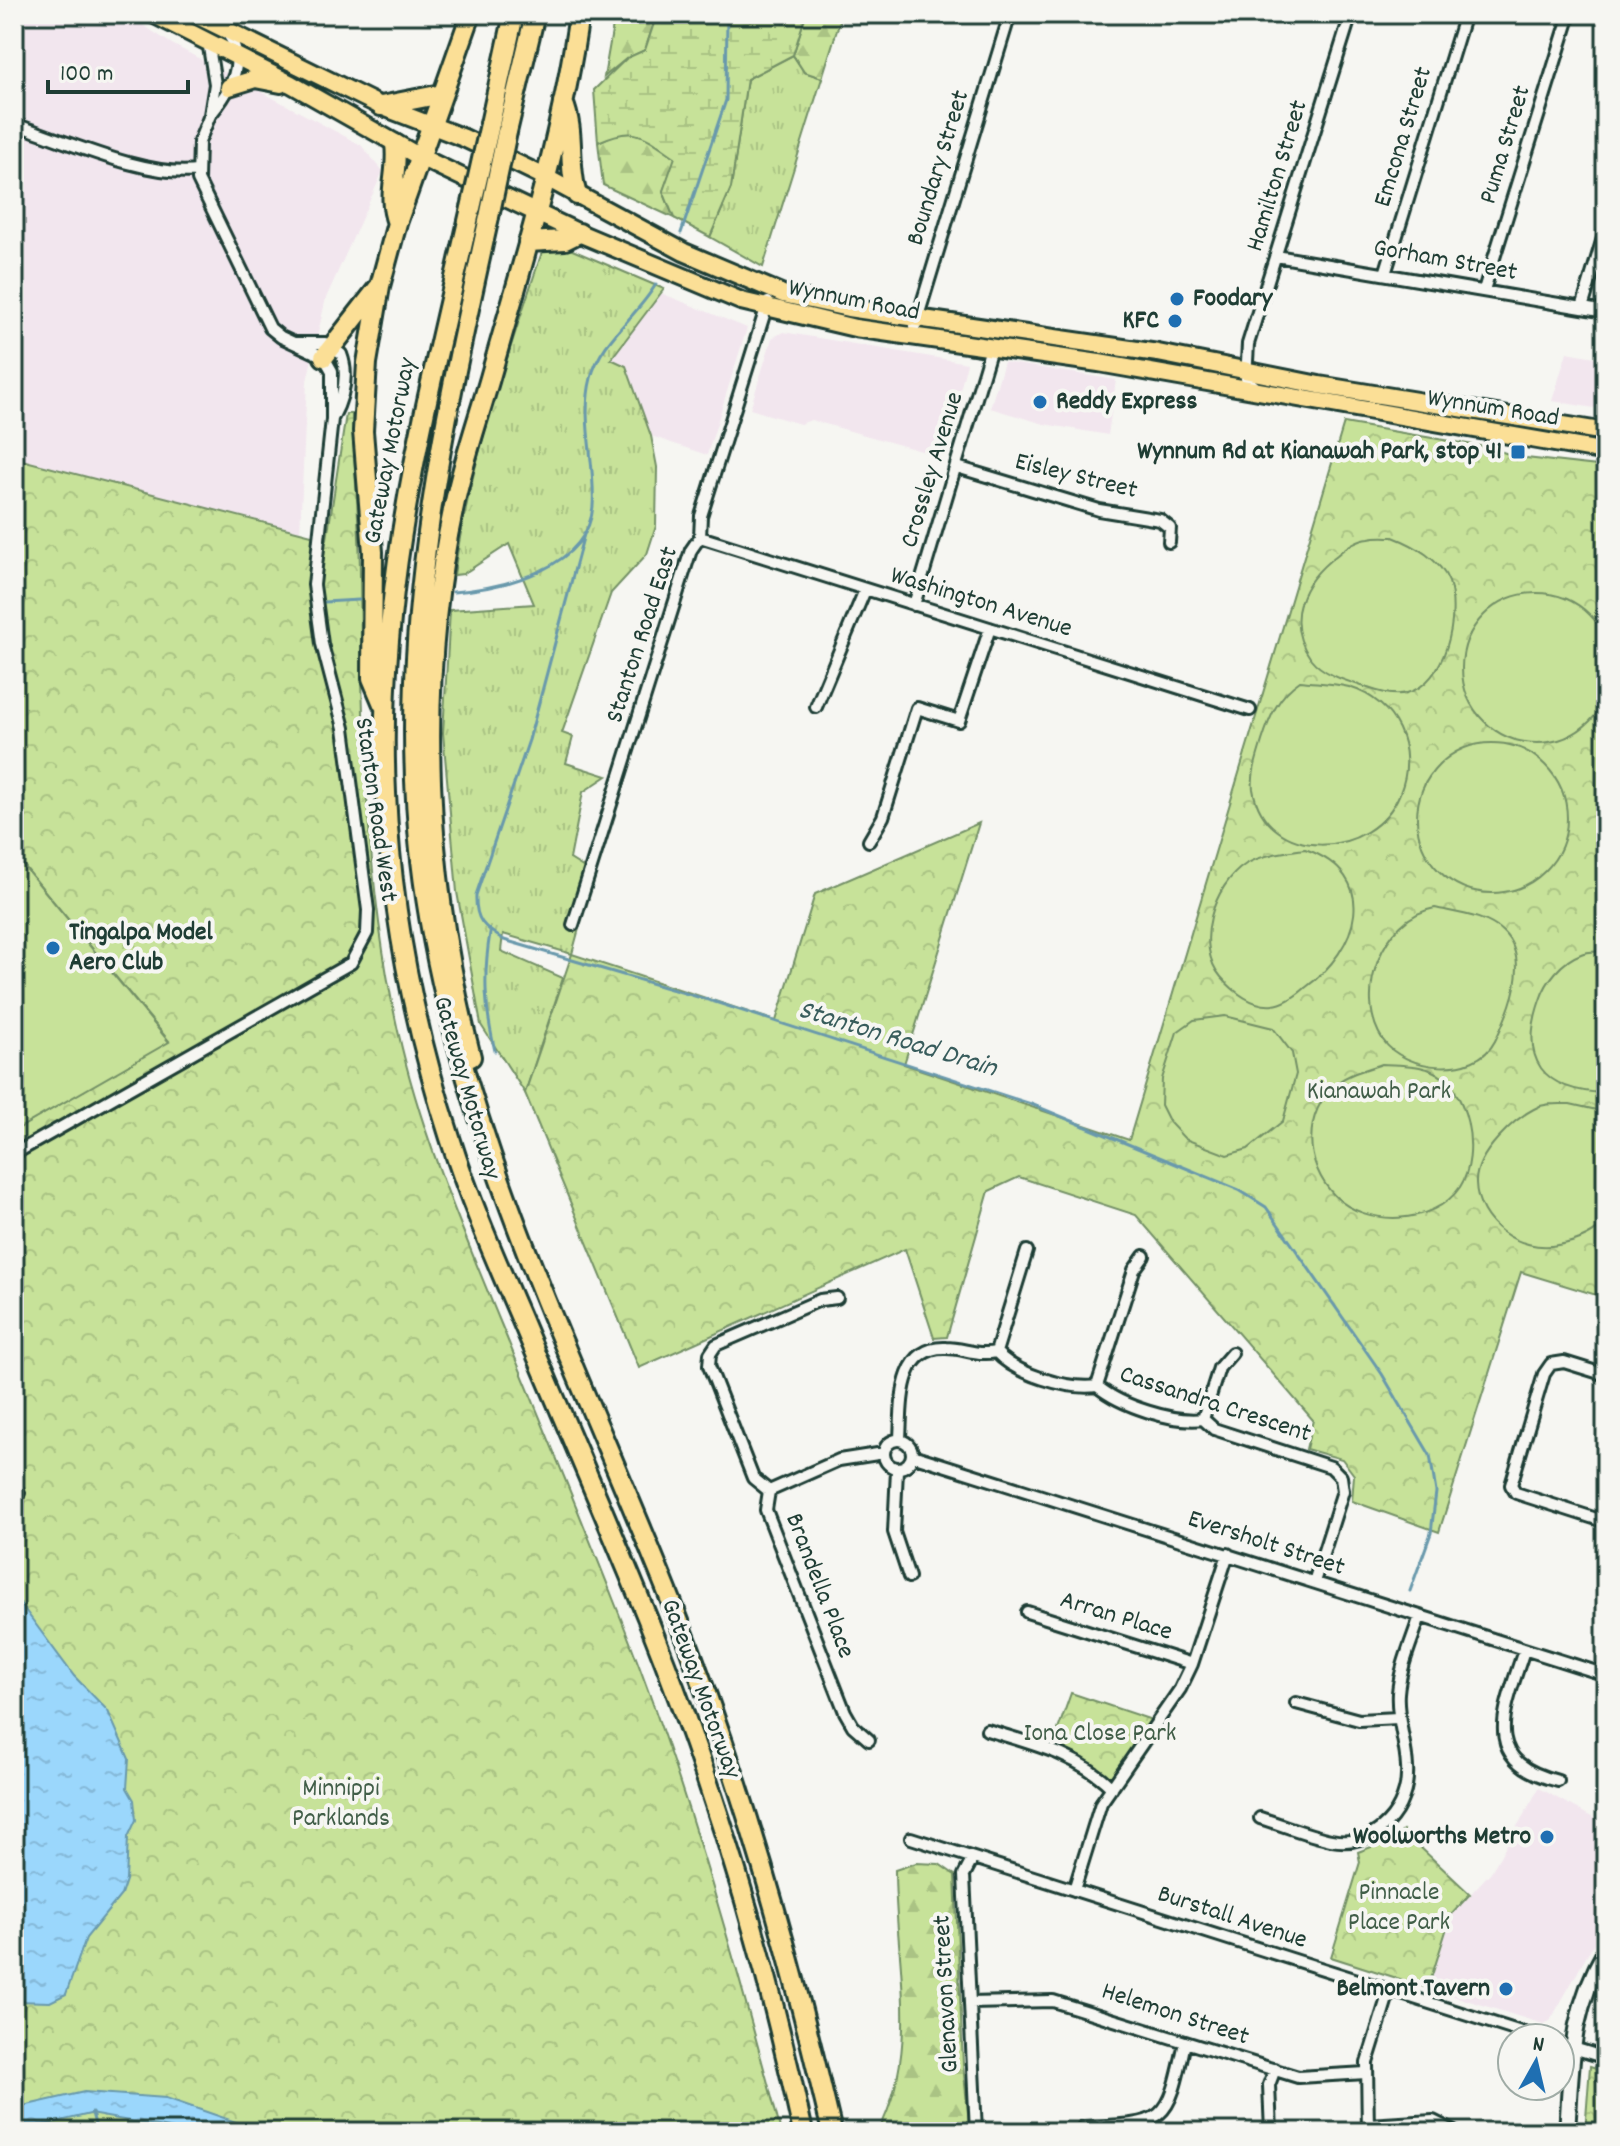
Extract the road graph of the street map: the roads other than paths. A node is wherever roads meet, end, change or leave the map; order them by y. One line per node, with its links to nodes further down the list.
1 (153, 14): 12 (main road, Wynnum Road)
2 (194, 14): 11 (main road, Wynnum Road)
3 (471, 14): 16 (highway)
4 (514, 14): 56 (highway, Gateway Motorway, bridge)
5 (535, 14): 61 (highway, Gateway Motorway, bridge)
6 (579, 14): 17 (highway)
7 (1010, 14): 40 (street, Boundary Street)
8 (1351, 14): 32 (street, Hamilton Street)
9 (1465, 14): 33 (street, Emcona Street)
10 (1570, 14): 36 (street, Puma Street)
11 (224, 28): 13 (street); 18 (main road, Wynnum Road)
12 (208, 41): 13 (main road, Wynnum Road); 19 (street)
13 (239, 57): 14 (main road, Wynnum Road); 15 (street)
14 (291, 84): 15 (main road); 22 (main road, Wynnum Road)
15 (229, 87): 19 (street)
16 (442, 94): 18 (highway); 21 (highway)
17 (563, 102): 25 (highway); 26 (highway)
18 (381, 106): 21 (main road, Wynnum Road)
19 (210, 115): 24 (street)
20 (14, 124): 24 (street)
21 (430, 128): 23 (highway); 25 (main road, Wynnum Road)
22 (395, 144): 23 (main road, Wynnum Road); 28 (highway)
23 (420, 157): 27 (main road, Wynnum Road); 28 (highway)
24 (197, 171): 43 (street)
25 (545, 177): 26 (main road, Wynnum Road); 27 (highway)
26 (577, 195): 35 (main road, Wynnum Road)
27 (536, 213): 30 (main road, Wynnum Road); 31 (highway)
28 (397, 223): 34 (highway)
29 (1606, 228): 38 (street)
30 (579, 233): 31 (highway); 37 (main road, Wynnum Road)
31 (528, 242): 61 (highway)
32 (1276, 256): 33 (street, Gorham Street); 44 (street, Hamilton Street)
33 (1385, 274): 36 (street, Gorham Street)
34 (380, 286): 43 (highway); 56 (highway)
35 (772, 290): 37 (street, Stanton Road East); 40 (main road, Wynnum Road)
36 (1484, 290): 38 (street, Gorham Street)
37 (766, 308): 41 (main road, Wynnum Road); 51 (street, Stanton Road East)
38 (1582, 308): 39 (street, Gorham Street)
39 (1606, 312)
40 (917, 318): 41 (street, Boundary Street); 44 (main road, Wynnum Road)
41 (912, 336): 42 (main road, Wynnum Road)
42 (991, 348): 45 (main road, Wynnum Road); 50 (street, Crossley Avenue)
43 (328, 351): 62 (street, Stanton Road West)
44 (1245, 369): 45 (street); 46 (main road, Wynnum Road)
45 (1260, 392): 47 (main road, Wynnum Road)
46 (1423, 403): 47 (main road); 48 (main road, Wynnum Road)
47 (1433, 423): 49 (main road, Wynnum Road)
48 (1606, 432)
49 (1606, 452)
50 (957, 467): 52 (street, Eisley Street); 54 (street, Crossley Avenue)
51 (700, 537): 53 (street, Washington Avenue); 60 (street, Stanton Road East)
52 (1169, 542)
53 (865, 590): 54 (street, Washington Avenue); 57 (street)
54 (914, 605): 55 (street, Washington Avenue)
55 (990, 628): 58 (street, Washington Avenue); 59 (street)
56 (384, 705): 108 (highway, Gateway Motorway)
57 (816, 707)
58 (1250, 710)
59 (869, 841)
60 (573, 925)
61 (485, 1133): 109 (highway, Gateway Motorway)
62 (14, 1154)
63 (1027, 1251): 66 (street)
64 (1144, 1256): 69 (street)
65 (837, 1298): 75 (street, Brandella Place)
66 (996, 1352): 69 (street, Cassandra Crescent); 71 (street, Cassandra Crescent)
67 (1232, 1353): 70 (street)
68 (1606, 1375): 76 (street)
69 (1097, 1386): 70 (street, Cassandra Crescent)
70 (1203, 1419): 79 (street, Cassandra Crescent)
71 (900, 1438): 72 (street); 73 (street)
72 (884, 1453): 74 (street); 75 (street)
73 (912, 1455): 74 (street); 77 (street, Eversholt Street)
74 (897, 1470): 78 (street)
75 (769, 1491): 88 (street, Brandella Place)
76 (1606, 1522)
77 (1228, 1554): 79 (street, Eversholt Street); 83 (street)
78 (909, 1577)
79 (1314, 1582): 81 (street, Eversholt Street)
80 (1027, 1612): 83 (street, Arran Place)
81 (1420, 1616): 82 (street, Eversholt Street); 86 (street)
82 (1524, 1650): 84 (street, Eversholt Street); 89 (street)
83 (1192, 1664): 90 (street)
84 (1606, 1675)
85 (1296, 1703): 86 (street)
86 (1398, 1718): 91 (street)
87 (987, 1730): 90 (street)
88 (869, 1740)
89 (1558, 1781)
90 (1112, 1788): 94 (street)
91 (1260, 1818)
92 (911, 1838): 93 (street, Burstall Avenue)
93 (973, 1858): 94 (street, Burstall Avenue); 97 (street, Glenavon Street)
94 (1074, 1890): 96 (street, Burstall Avenue)
95 (1606, 1950): 98 (main road)
96 (1389, 1992): 99 (street, Burstall Avenue); 104 (street)
97 (970, 2003): 100 (street, Helemon Street); 110 (street, Glenavon Street)
98 (1574, 2022)
99 (1496, 2025)
100 (1185, 2042): 103 (street, Helemon Street); 106 (street)
101 (1576, 2049): 102 (street)
102 (1606, 2058)
103 (1275, 2069): 104 (street, Helemon Street); 111 (street)
104 (1366, 2073): 107 (street)
105 (1567, 2102): 113 (main road)
106 (1083, 2127)
107 (1368, 2129): 112 (street)
108 (803, 2132)
109 (832, 2132)
110 (976, 2132)
111 (1271, 2132)
112 (1455, 2132)
113 (1567, 2132)

